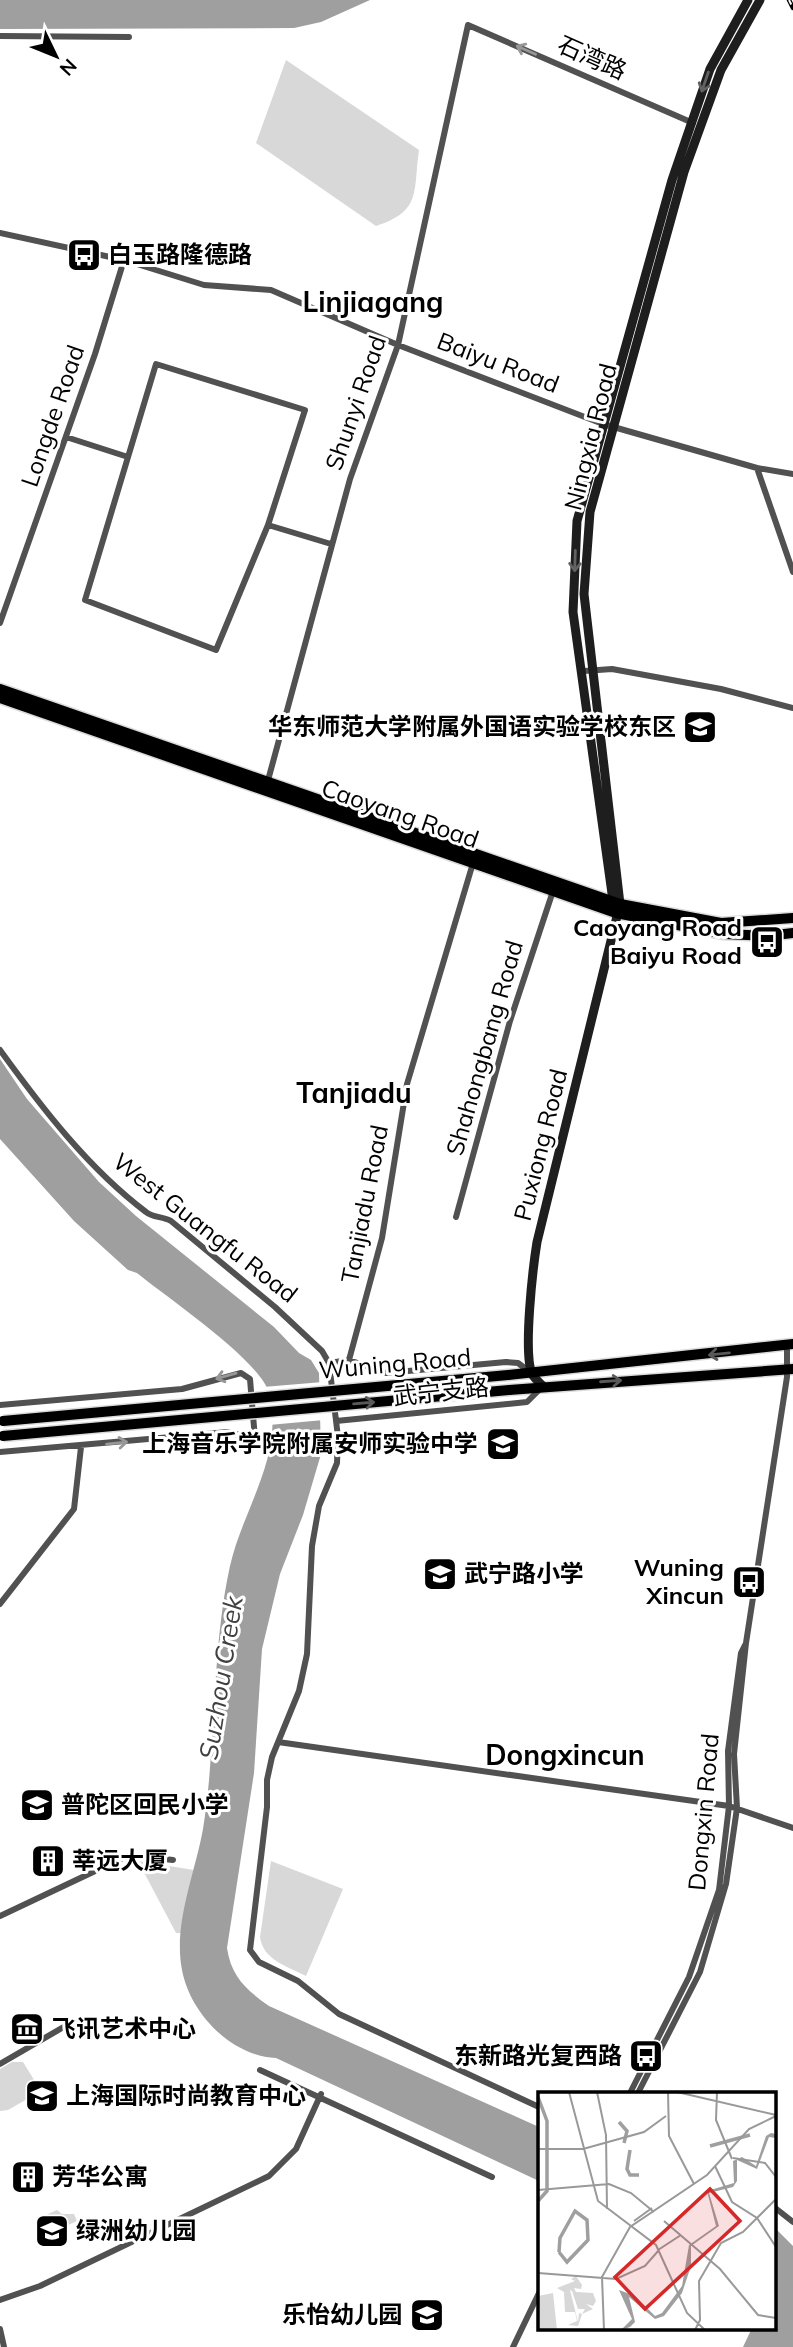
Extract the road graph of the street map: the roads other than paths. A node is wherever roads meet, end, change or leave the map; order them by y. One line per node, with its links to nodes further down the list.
1 (748, 0): 6 (main road, Ningxia Road, one-way to 6)
2 (760, 0): 6 (main road, Ningxia Road)
3 (468, 25): 6 (street, 石湾路, one-way to 3); 9 (street, Shunyi Road)
4 (0, 36): 5 (street)
5 (129, 37)
6 (696, 124): 10 (main road, Ningxia Road)
7 (0, 233): 8 (street, Baiyu Road)
8 (124, 260): 9 (street, Baiyu Road); 11 (street, Longde Road)
9 (398, 345): 10 (street, Baiyu Road); 16 (street, Shunyi Road)
10 (607, 425): 13 (street, Baiyu Road); 19 (main road, Ningxia Road)
11 (66, 437): 12 (street); 18 (street, Longde Road)
12 (128, 457): 15 (street); 15 (street)
13 (757, 468): 14 (street, Baiyu Road); 17 (street)
14 (793, 474)
15 (268, 525): 16 (street)
16 (331, 544): 23 (street, Shunyi Road)
17 (793, 572)
18 (0, 623)
19 (588, 670): 22 (street); 26 (main road, Ningxia Road)
20 (0, 689): 23 (main road, Caoyang Road)
21 (0, 698): 23 (main road, Caoyang Road)
22 (793, 708)
23 (267, 786): 24 (main road, Caoyang Road)
24 (474, 858): 25 (main road, Caoyang Road); 26 (main road, Caoyang Road); 32 (street, Tanjiadu Road)
25 (553, 891): 26 (main road, Caoyang Road); 30 (street, Shahongbang Road)
26 (616, 906): 27 (main road, Caoyang Road); 28 (main road, Caoyang Road); 35 (main road, Puxiong Road)
27 (793, 918)
28 (793, 933)
29 (0, 1050): 33 (street, West Guangfu Road)
30 (456, 1217)
31 (790, 1345): 34 (street, Dongxin Road); 35 (main road, Wuning Road, one-way to 35)
32 (349, 1360): 33 (street); 35 (street)
33 (329, 1363): 39 (street)
34 (790, 1369): 36 (main road, Wuning Road, one-way to 34); 44 (street, Dongxin Road)
35 (532, 1373): 36 (main road); 38 (main road, Wuning Road, bridge)
36 (543, 1386): 39 (street, 武宁支路); 40 (main road, Wuning Road, one-way to 36, bridge)
37 (0, 1405): 41 (street, one-way to 37)
38 (1, 1421)
39 (336, 1421): 45 (street)
40 (2, 1436)
41 (82, 1447): 42 (street); 43 (street)
42 (0, 1452)
43 (0, 1604)
44 (746, 1643): 46 (street, Dongxin Road); 47 (street, Dongxin Road)
45 (278, 1742): 46 (street); 57 (street)
46 (729, 1806): 47 (street); 54 (street, Dongxin Road)
47 (737, 1808): 48 (street); 55 (street, Dongxin Road)
48 (793, 1828)
49 (173, 1860): 50 (street)
50 (0, 1916)
51 (67, 2025): 52 (street)
52 (0, 2064)
53 (260, 2070): 56 (street)
54 (631, 2092)
55 (639, 2092)
56 (321, 2096): 58 (street); 62 (street)
57 (538, 2107)
58 (492, 2177)
59 (776, 2209): 60 (street)
60 (793, 2222)
61 (538, 2295): 65 (street)
62 (0, 2300)
63 (0, 2329): 64 (street)
64 (4, 2347)
65 (513, 2347)

